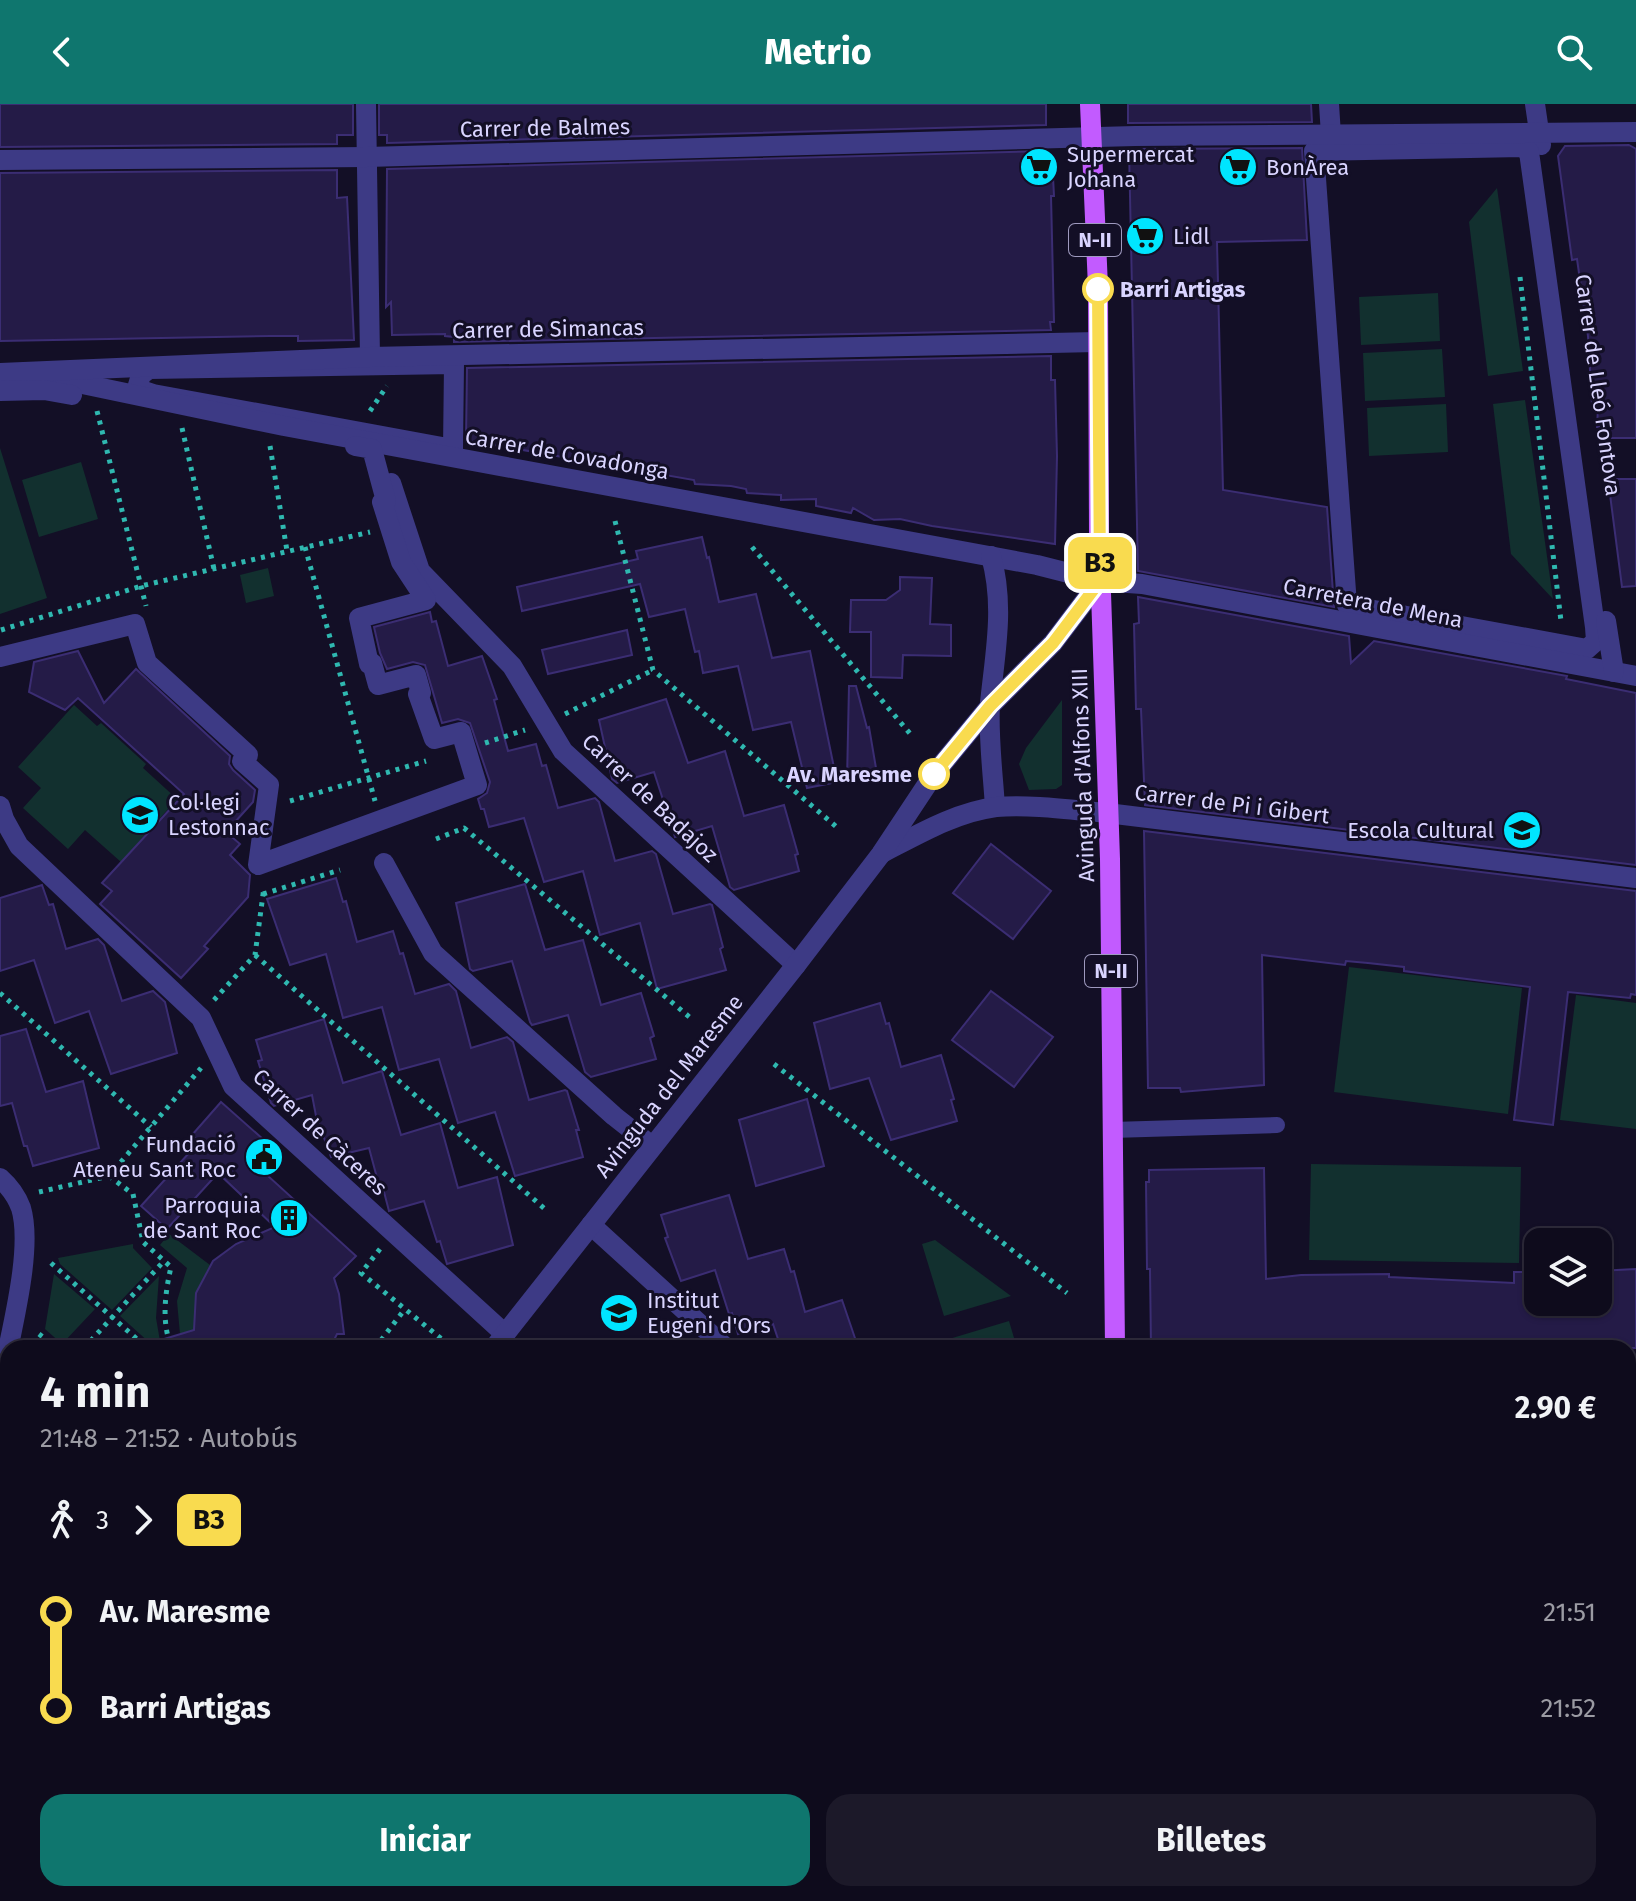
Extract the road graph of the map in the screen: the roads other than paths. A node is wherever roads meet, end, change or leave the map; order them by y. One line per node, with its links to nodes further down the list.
1 (366, 104): 9 (street)
2 (1090, 104): 7 (main road, Avinguda d'Alfons XIII / N-II)
3 (1535, 104): 6 (street, Carrer de Lleó Fontova)
4 (1330, 120): 6 (street, Carrer de Balmes); 7 (street, Carrer de Balmes)
5 (1636, 132): 6 (street, Carrer de Balmes)
6 (1540, 133): 21 (street, Carrer de Lleó Fontova)
7 (1091, 139): 9 (street, Carrer de Balmes); 11 (main road, Avinguda d'Alfons XIII / N-II)
8 (1315, 155): 8 (street)
9 (367, 157): 10 (street, Carrer de Balmes); 12 (street)
10 (0, 160)
11 (1097, 342): 12 (street, Carrer de Simancas); 19 (main road, Avinguda d'Alfons XIII / N-II)
12 (370, 357): 13 (street, Carrer de Simancas)
13 (25, 372): 14 (street, Carrer de Simancas); 17 (street, Carrer de Covadonga)
14 (0, 373)
15 (0, 391): 20 (street)
16 (355, 431): 16 (street)
17 (383, 444): 18 (street, Carrer de Covadonga); 30 (street, Carrer de Badajoz)
18 (991, 556): 19 (street, Carrer de Covadonga); 23 (street)
19 (1100, 581): 21 (street, Carretera de Mena); 23 (street, Avinguda del Maresme); 26 (main road, Avinguda d'Alfons XIII / N-II)
20 (0, 657)
21 (1614, 672): 22 (street, Carretera de Mena)
22 (1636, 676)
23 (990, 706): 25 (street); 27 (street, Avinguda del Maresme)
24 (0, 806): 37 (street, Carrer de Càceres)
25 (995, 807): 26 (street, Avinguda del Maresme); 27 (street, Avinguda del Maresme)
26 (1107, 813): 29 (street, Carrer de Pi i Gibert); 32 (main road, Avinguda d'Alfons XIII / N-II)
27 (881, 854): 30 (street, Avinguda del Maresme)
28 (384, 863): 33 (street)
29 (1636, 878)
30 (796, 965): 33 (street, Avinguda del Maresme)
31 (1277, 1125): 32 (lane)
32 (1112, 1130): 40 (main road, Avinguda d'Alfons XIII / N-II)
33 (652, 1146): 35 (street, Avinguda del Maresme)
34 (0, 1178): 36 (street)
35 (591, 1225): 38 (street, Avinguda del Maresme); 39 (street)
36 (9, 1340)
37 (499, 1340)
38 (501, 1340)
39 (717, 1340)
40 (1115, 1340)

